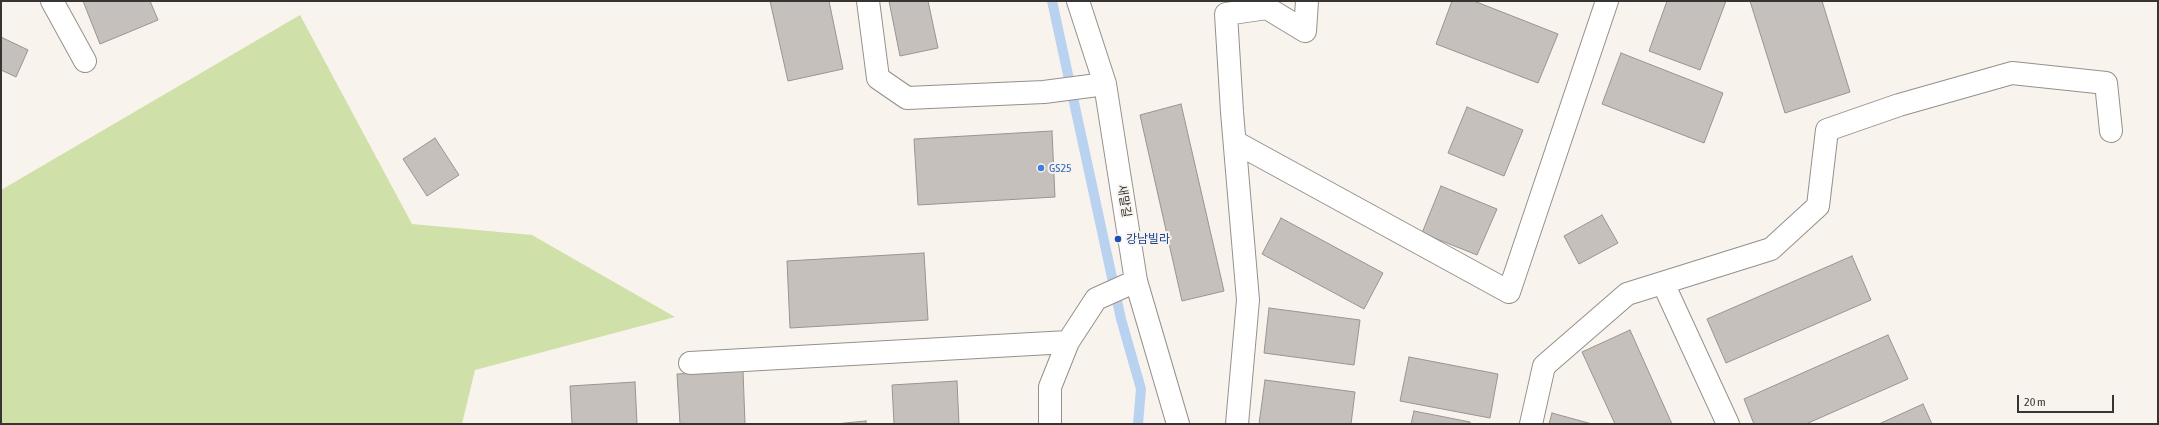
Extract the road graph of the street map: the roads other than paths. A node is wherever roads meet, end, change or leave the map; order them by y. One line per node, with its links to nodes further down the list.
1 (52, 1): 6 (street)
2 (868, 1): 7 (street)
3 (1078, 1): 7 (street, 새말길)
4 (1307, 1): 9 (street)
5 (1607, 1): 9 (street)
6 (85, 61)
7 (1105, 84): 10 (street, 새말길)
8 (2111, 131): 11 (street)
9 (1235, 142): 16 (street)
10 (1135, 282): 12 (street); 15 (street, 새말길)
11 (1663, 283): 17 (street); 18 (street)
12 (1068, 342): 13 (street); 14 (street)
13 (690, 363)
14 (1050, 424)
15 (1178, 424)
16 (1237, 424)
17 (1531, 424)
18 (1728, 424)

